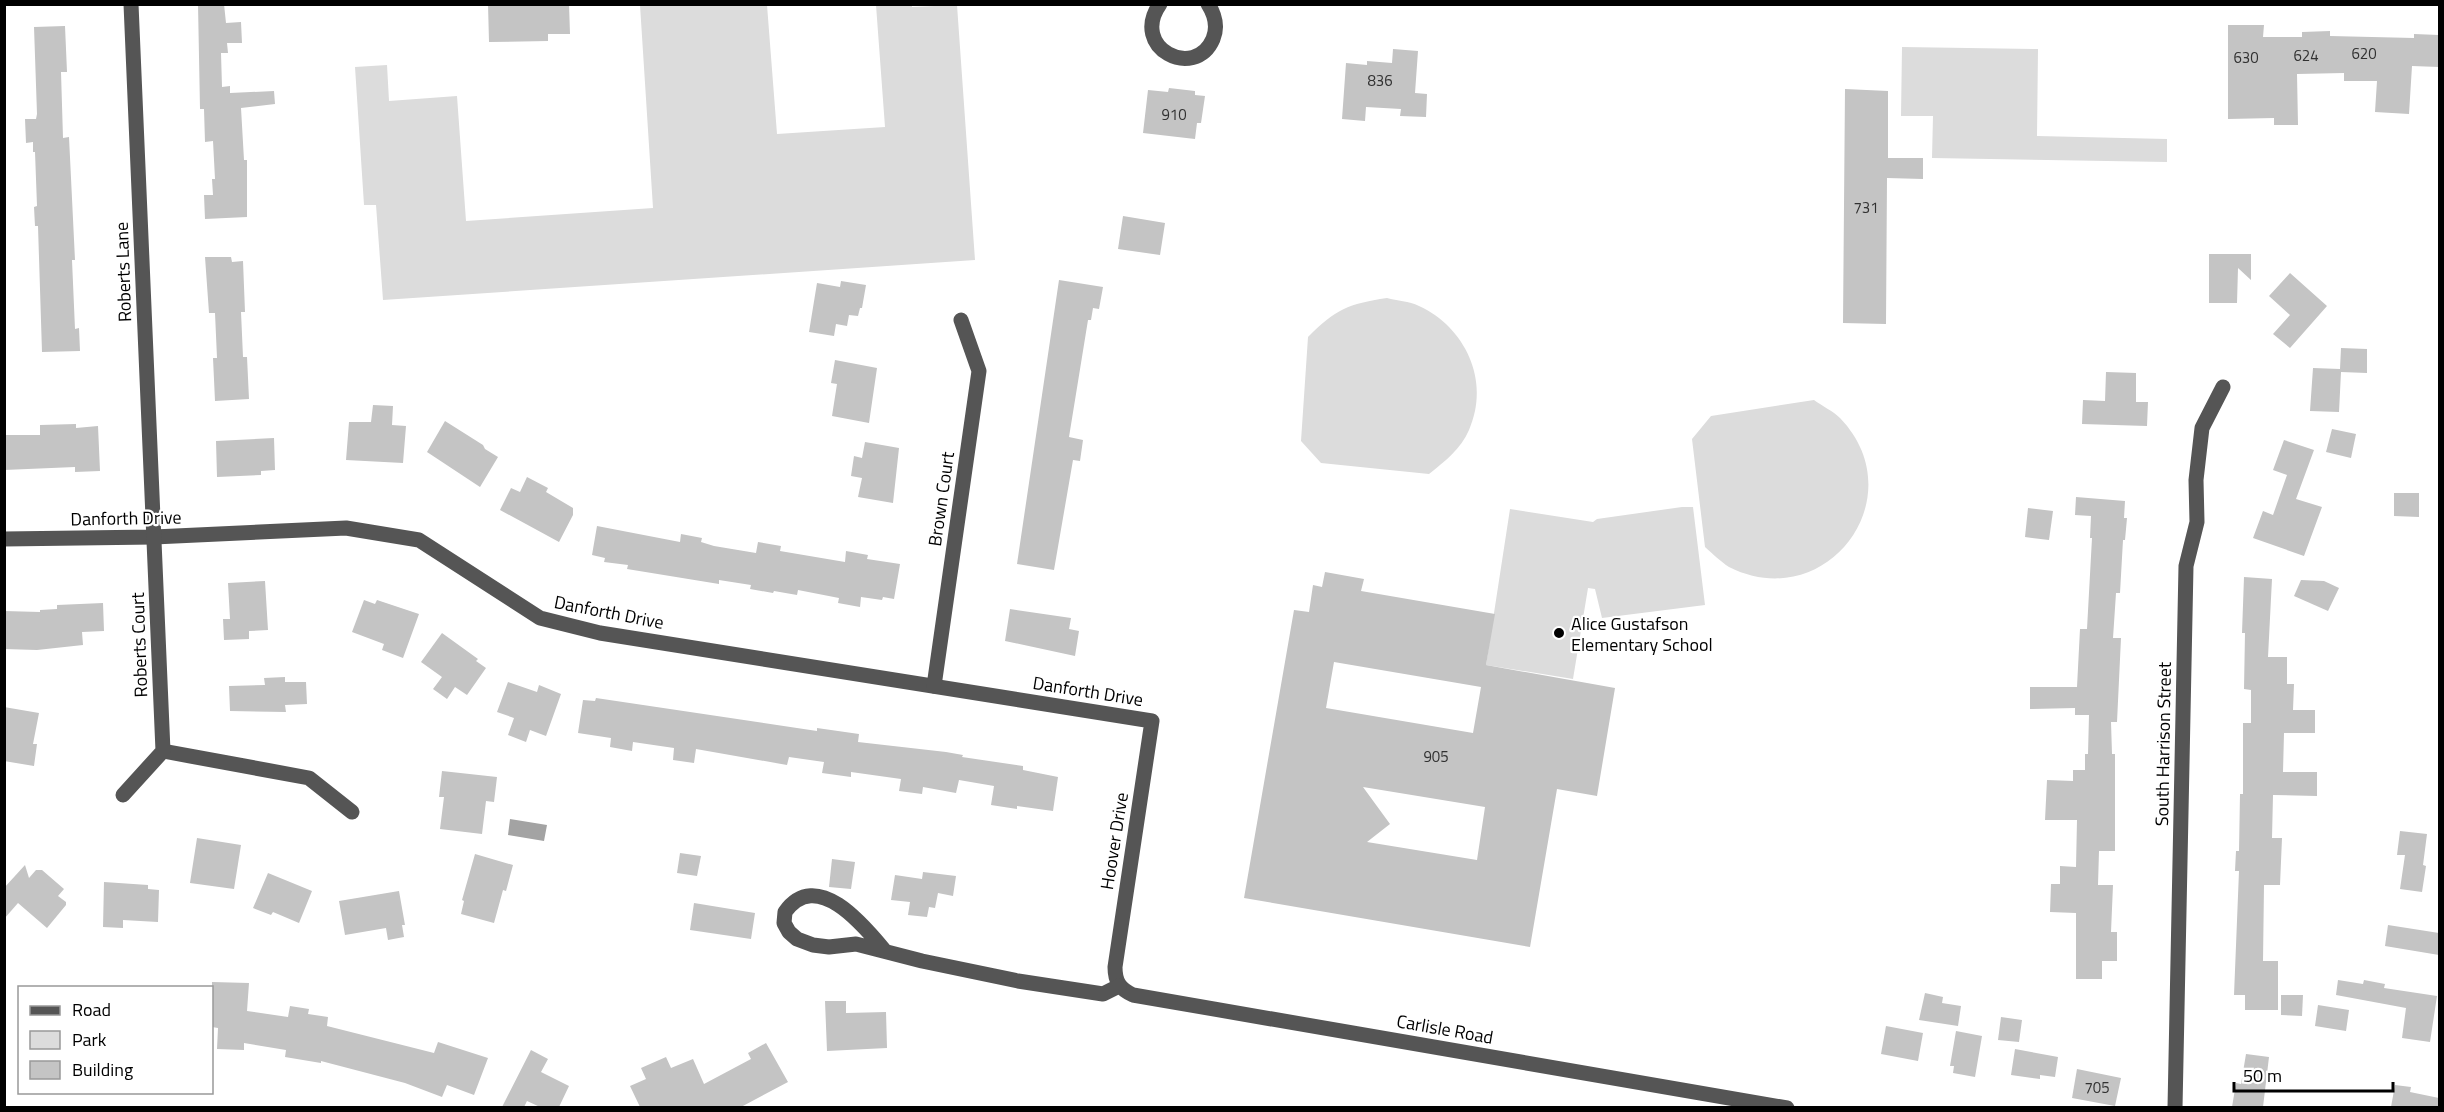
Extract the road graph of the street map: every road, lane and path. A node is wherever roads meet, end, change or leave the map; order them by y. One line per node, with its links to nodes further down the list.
1 (131, 4): 8 (street, Roberts Lane)
2 (1160, 4): 5 (street)
3 (1208, 4): 5 (street)
4 (1219, 4): 5 (street)
5 (1216, 22)
6 (961, 320): 10 (street, Brown Court)
7 (2223, 387): 18 (street, South Harrison Street)
8 (154, 537): 9 (street, Danforth Drive); 10 (street, Danforth Drive); 12 (street, Roberts Court)
9 (4, 539)
10 (934, 686): 11 (street, Danforth Drive)
11 (1152, 721): 16 (street, Hoover Drive)
12 (163, 751): 13 (street); 14 (street)
13 (123, 795)
14 (352, 812)
15 (885, 951): 15 (street); 16 (street)
16 (1119, 986): 17 (street, Carlisle Road)
17 (1786, 1107)
18 (2175, 1107)

